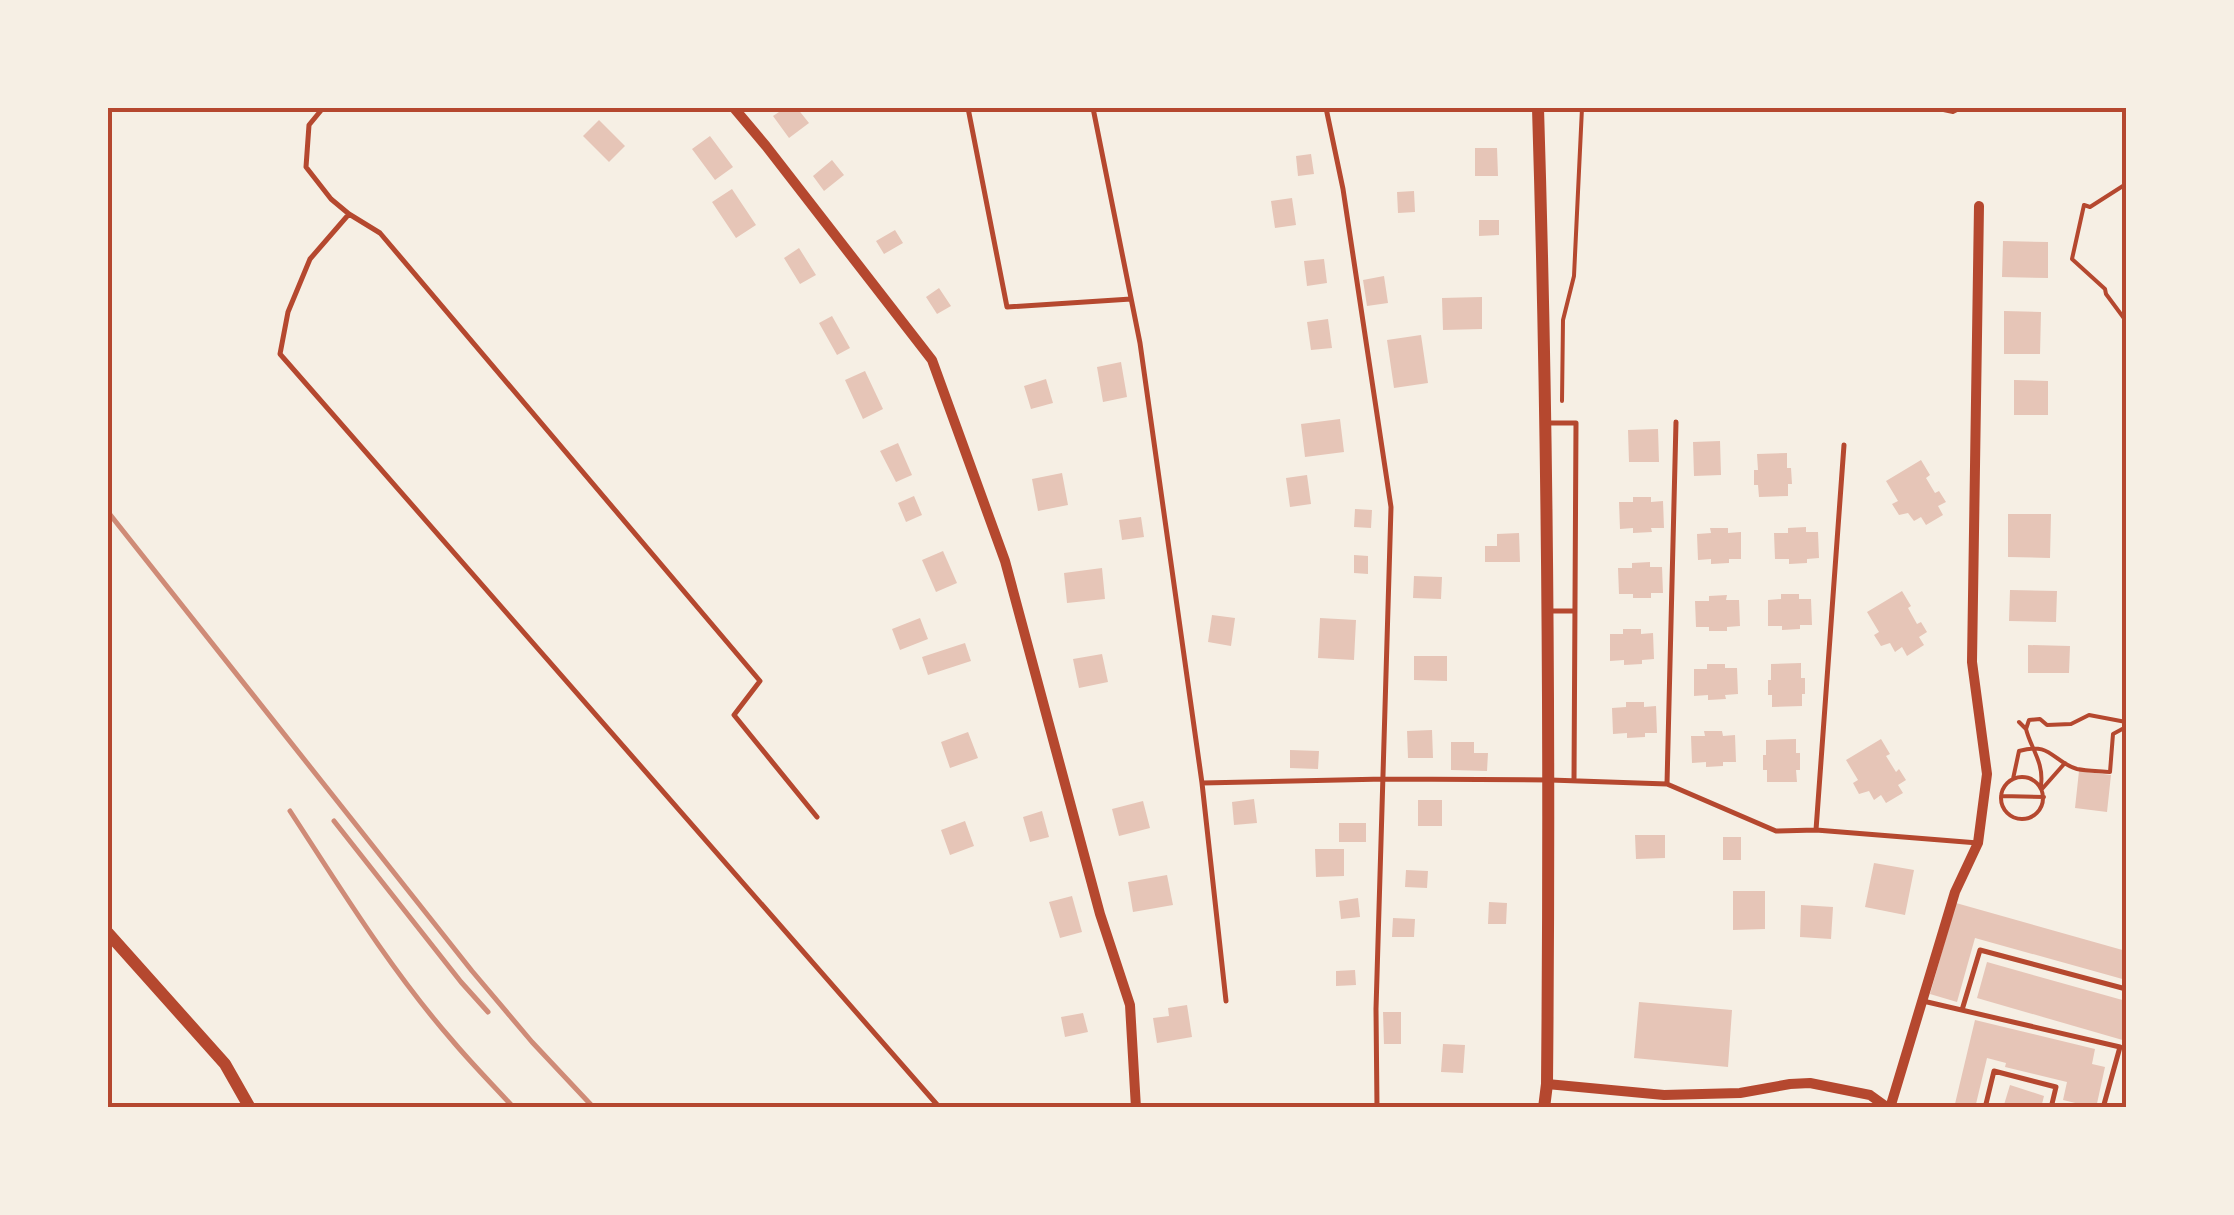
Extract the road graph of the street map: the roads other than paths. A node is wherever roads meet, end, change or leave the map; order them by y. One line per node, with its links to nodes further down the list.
1 (323, 108): 8 (lane)
2 (734, 108): 32 (street)
3 (968, 108): 9 (lane)
4 (1094, 108): 9 (lane)
5 (1326, 108): 15 (lane)
6 (1538, 108): 11 (street)
7 (1980, 206): 22 (street)
8 (349, 214): 20 (lane); 31 (lane)
9 (1131, 299): 18 (lane)
10 (1676, 422): 19 (lane)
11 (1546, 423): 13 (street); 14 (lane)
12 (1844, 445): 21 (lane)
13 (1548, 611): 14 (lane); 16 (street)
14 (1575, 611): 17 (lane)
15 (1385, 779): 16 (lane); 18 (lane); 33 (lane)
16 (1550, 780): 17 (lane); 28 (street)
17 (1574, 780): 19 (lane)
18 (1202, 783): 25 (lane)
19 (1667, 784): 21 (lane)
20 (818, 817)
21 (1816, 830): 22 (lane)
22 (1978, 843): 26 (street)
23 (108, 932): 30 (street)
24 (2126, 989): 27 (lane)
25 (1226, 1001)
26 (1923, 1001): 27 (lane); 35 (street)
27 (1962, 1010): 37 (lane)
28 (1547, 1084): 34 (street); 35 (street)
29 (2053, 1107): 36 (lane)
30 (250, 1108)
31 (940, 1108)
32 (1136, 1108)
33 (1377, 1108)
34 (1544, 1108)
35 (1889, 1108)
36 (1985, 1108)
37 (2103, 1108)

